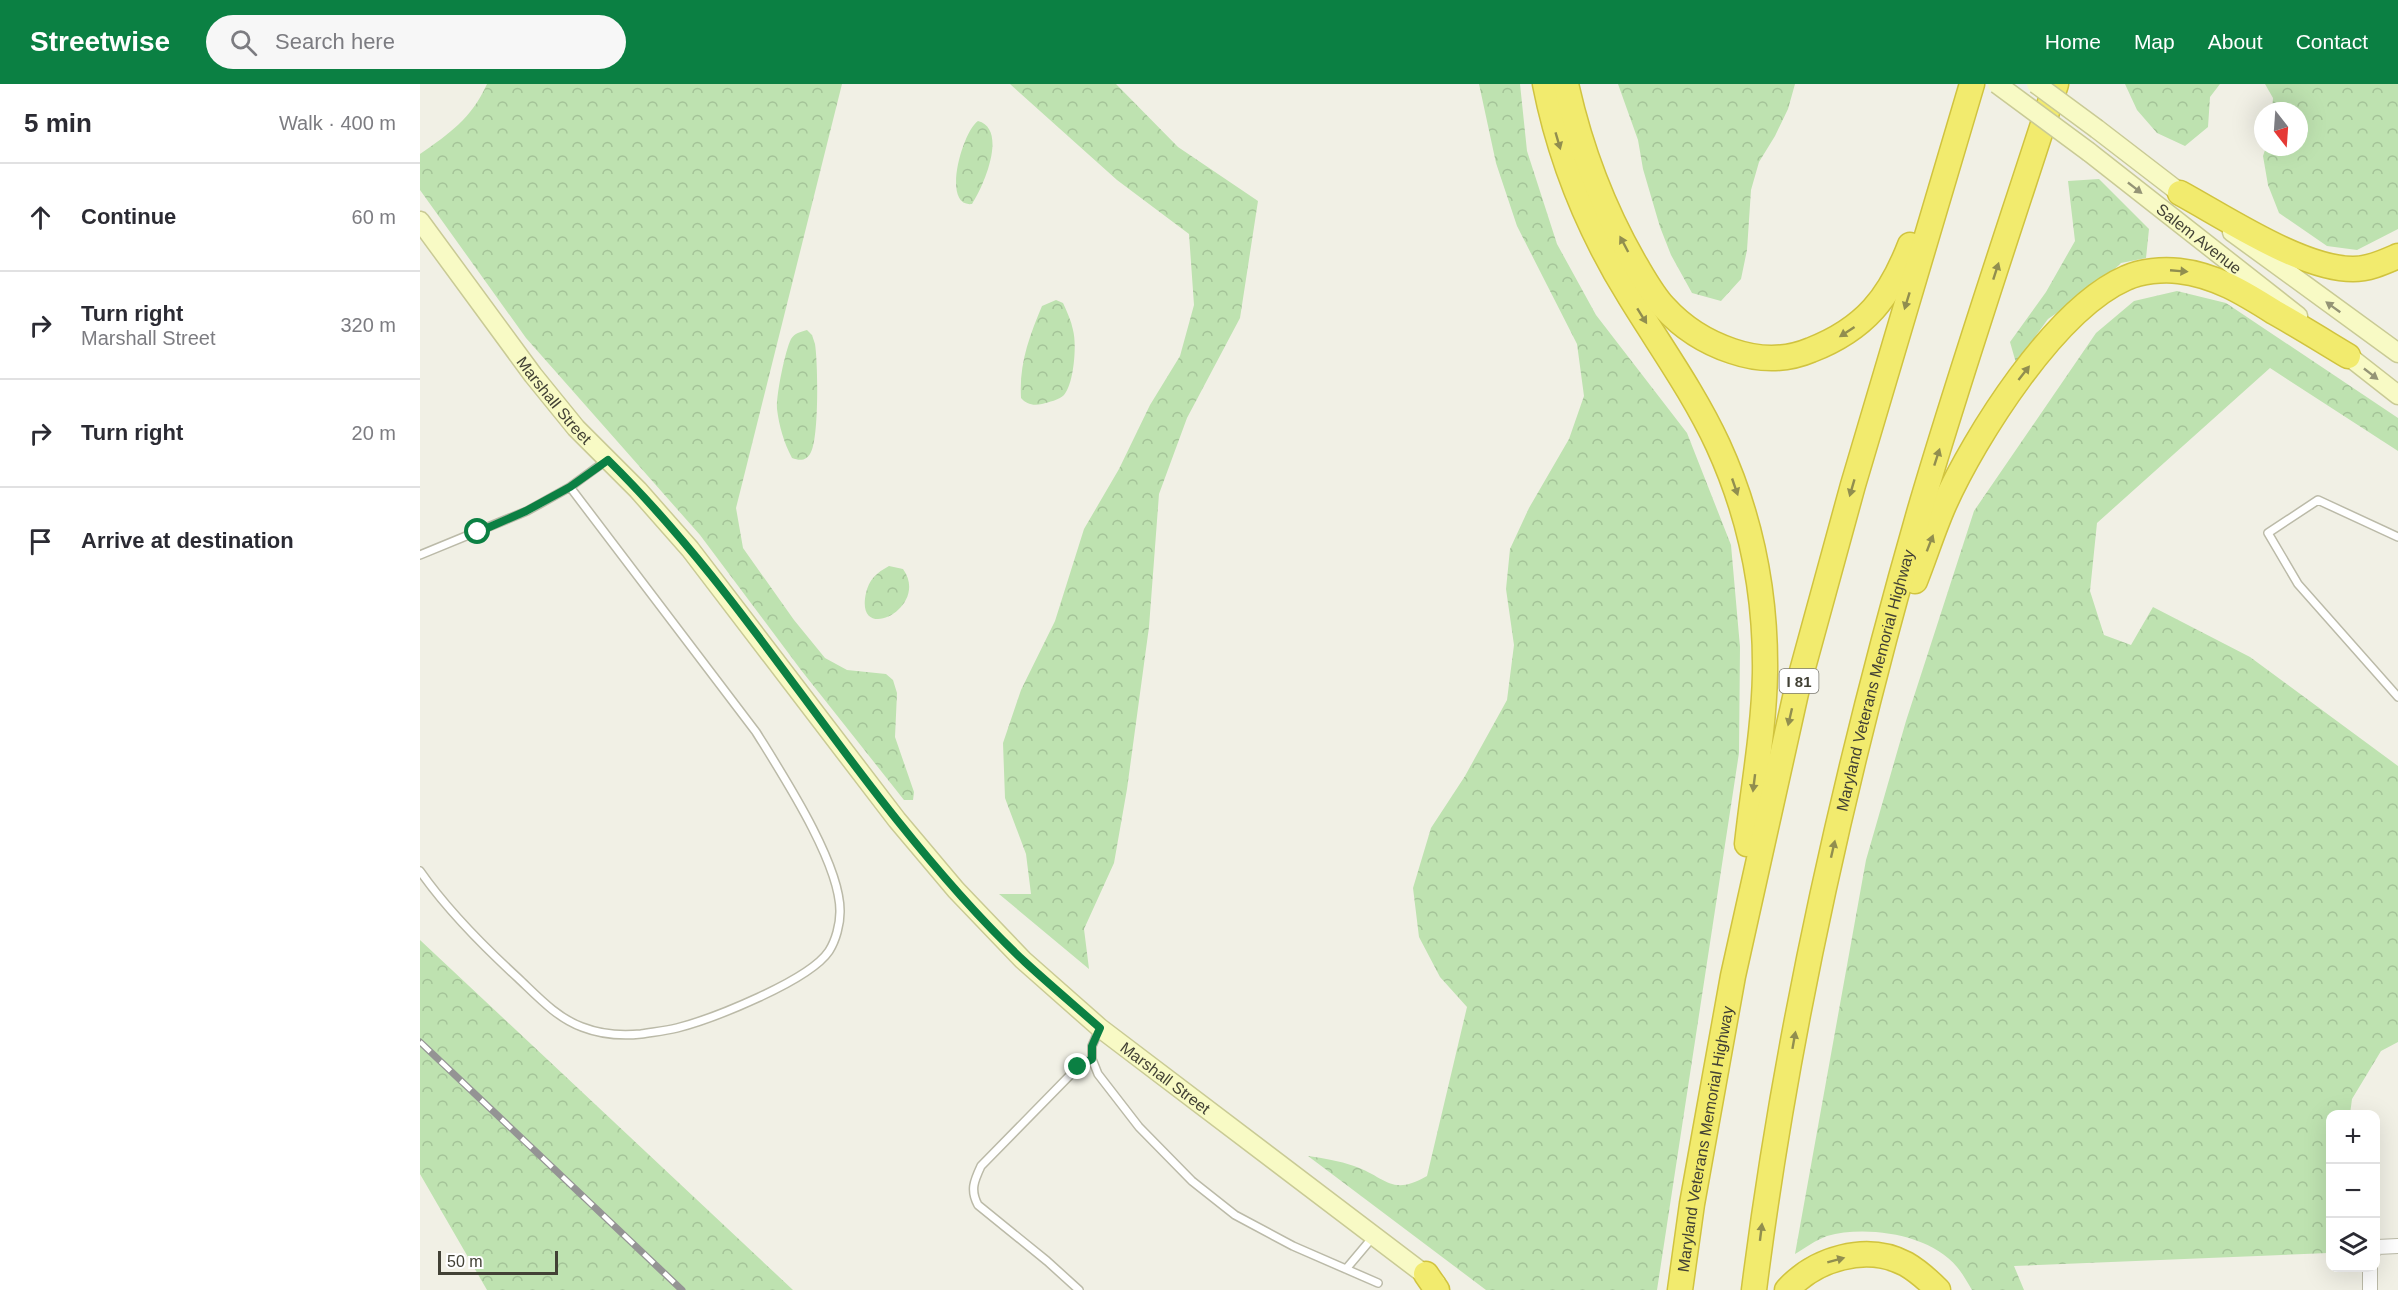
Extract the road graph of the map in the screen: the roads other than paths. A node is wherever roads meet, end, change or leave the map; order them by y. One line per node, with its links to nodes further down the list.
1 (1545, 84): 20 (highway, one-way to 20)
2 (1566, 84): 6 (highway, one-way to 2)
3 (1997, 84): 11 (main road, Salem Avenue, one-way to 11, bridge)
4 (2036, 84): 7 (main road, Salem Avenue, bridge)
5 (2056, 84): 18 (highway, Maryland Veterans Memorial Highway, one-way to 5)
6 (1970, 91): 20 (highway, Maryland Veterans Memorial Highway / I 81, one-way to 20)
7 (2180, 193): 9 (highway); 10 (main road, Salem Avenue, one-way to 7)
8 (420, 220): 13 (main road, Marshall Street)
9 (2398, 256)
10 (2398, 353)
11 (2348, 356): 12 (main road, Salem Avenue, one-way to 12); 18 (highway, one-way to 11)
12 (2398, 395)
13 (608, 460): 14 (lane); 21 (main road, Marshall Street)
14 (570, 487): 16 (lane); 19 (lane)
15 (2398, 537): 17 (lane)
16 (420, 555)
17 (2398, 697)
18 (1864, 716): 33 (highway, Maryland Veterans Memorial Highway, one-way to 18)
19 (420, 871)
20 (1732, 976): 32 (highway, Maryland Veterans Memorial Highway / I 81)
21 (1100, 1028): 22 (lane); 23 (main road, Marshall Street)
22 (1092, 1059): 26 (lane); 30 (lane)
23 (1375, 1235): 26 (lane); 28 (main road, Marshall Street)
24 (2398, 1246): 25 (street)
25 (2380, 1247)
26 (1346, 1269): 29 (lane)
27 (2370, 1272): 36 (street)
28 (1432, 1282): 31 (main road, Marshall Street)
29 (1378, 1283)
30 (1079, 1290)
31 (1443, 1290)
32 (1680, 1290)
33 (1754, 1290)
34 (1787, 1290): 35 (highway, one-way to 35)
35 (1938, 1290)
36 (2370, 1290)

